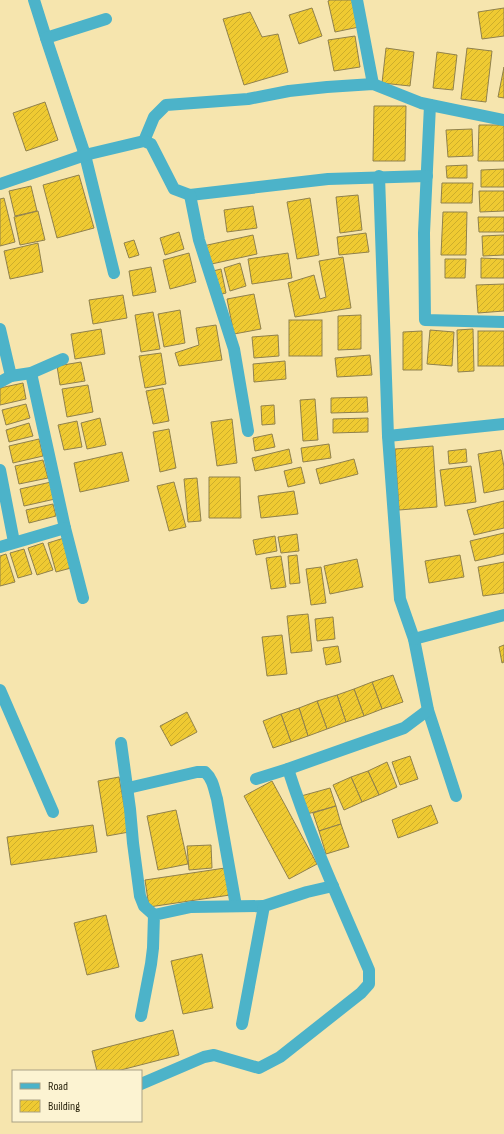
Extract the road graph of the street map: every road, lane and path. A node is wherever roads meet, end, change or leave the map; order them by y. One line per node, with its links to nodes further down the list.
1 (34, 0): 4 (street)
2 (358, 0): 5 (street)
3 (106, 19): 4 (street)
4 (46, 38): 9 (street)
5 (374, 84): 6 (street); 8 (street)
6 (430, 105): 7 (street); 11 (street)
7 (504, 120)
8 (144, 141): 9 (street); 13 (street)
9 (85, 155): 12 (street); 14 (street)
10 (379, 176): 11 (street); 13 (street); 23 (street)
11 (427, 176): 15 (street)
12 (0, 184)
13 (190, 195): 22 (street)
14 (114, 273)
15 (504, 322)
16 (0, 329): 19 (street)
17 (63, 359): 18 (street)
18 (31, 373): 19 (street); 25 (street)
19 (12, 376): 20 (street)
20 (0, 382)
21 (504, 424): 23 (street)
22 (248, 431)
23 (388, 436): 30 (street)
24 (0, 470): 26 (street)
25 (66, 528): 26 (street); 28 (street)
26 (14, 542): 27 (street)
27 (0, 547)
28 (83, 598)
29 (504, 615): 30 (street)
30 (414, 639): 32 (street)
31 (0, 690): 38 (street)
32 (428, 710): 34 (street); 37 (street)
33 (121, 743): 36 (street)
34 (288, 769): 35 (street); 39 (street)
35 (256, 779)
36 (128, 788): 40 (street); 42 (street)
37 (456, 796)
38 (53, 812)
39 (333, 886): 41 (street); 45 (street)
40 (236, 906): 41 (street); 42 (street)
41 (264, 906): 44 (street)
42 (154, 915): 43 (street)
43 (141, 1016)
44 (242, 1024)
45 (142, 1084)

